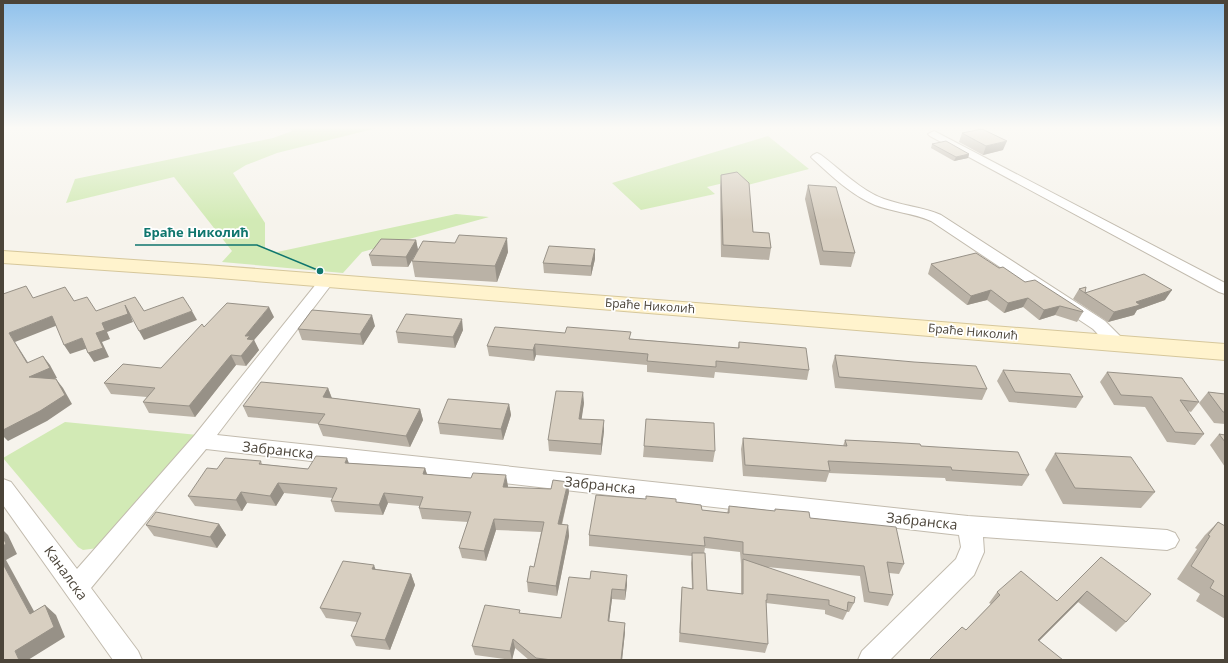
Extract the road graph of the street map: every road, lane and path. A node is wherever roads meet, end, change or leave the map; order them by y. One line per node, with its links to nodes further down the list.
1 (818, 158): 6 (street)
2 (979, 158): 5 (street)
3 (3, 257): 4 (main road, Браће Николић)
4 (326, 281): 6 (main road, Браће Николић); 8 (street)
5 (1225, 289)
6 (1118, 343): 7 (main road, Браће Николић)
7 (1225, 352)
8 (201, 441): 10 (street, Забранска); 12 (street)
9 (3, 488): 12 (street, Каналска)
10 (968, 526): 11 (street, Забранска); 14 (street)
11 (1167, 540)
12 (77, 587): 13 (street, Каналска)
13 (129, 660)
14 (871, 660)

